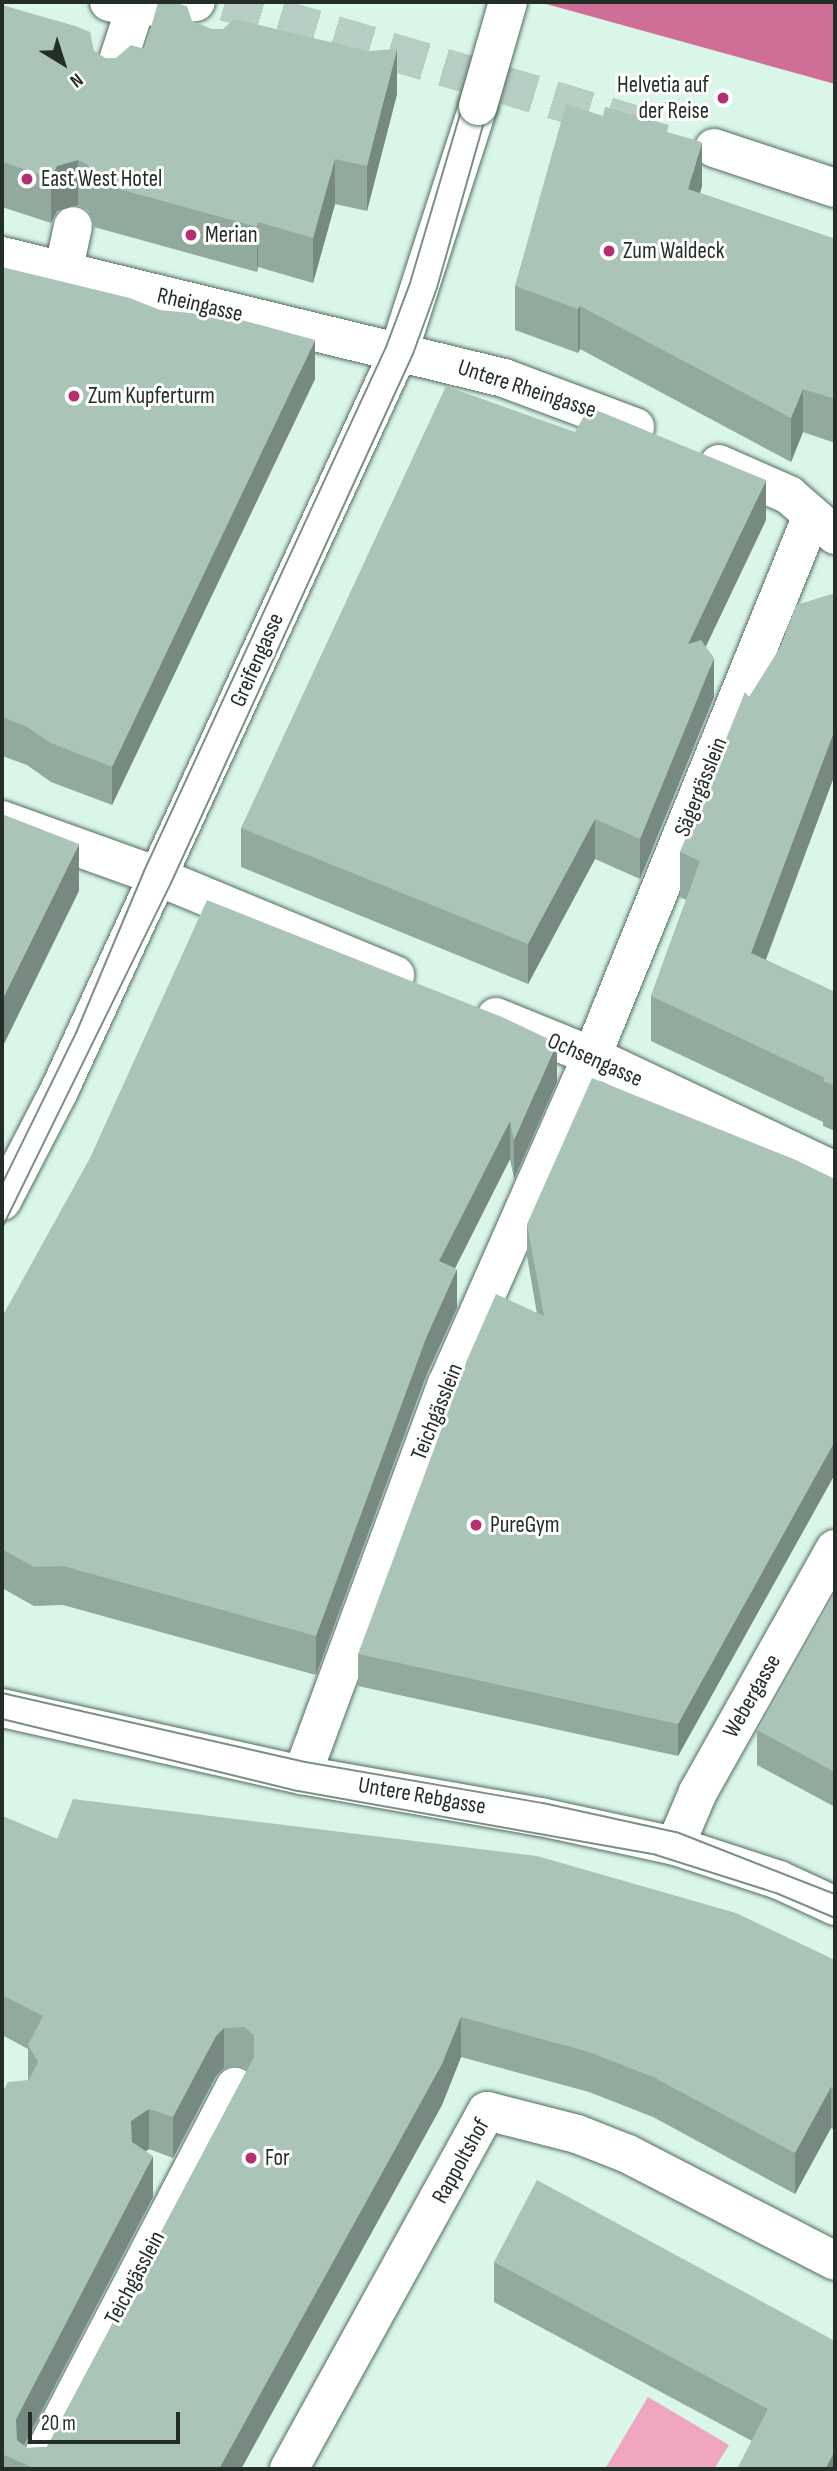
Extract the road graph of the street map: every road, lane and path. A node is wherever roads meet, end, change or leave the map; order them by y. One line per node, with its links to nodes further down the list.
1 (196, 2): 3 (street)
2 (508, 2): 10 (street, Greifengasse, bridge)
3 (122, 5): 4 (street)
4 (111, 82)
5 (715, 148): 6 (street)
6 (835, 188)
7 (73, 226): 9 (street)
8 (2, 256): 9 (street, Rheingasse)
9 (63, 274): 10 (street, Rheingasse)
10 (399, 351): 11 (street, Untere Rheingasse); 13 (street, Greifengasse)
11 (823, 526): 16 (street, Sägergässlein)
12 (2, 820): 13 (street)
13 (156, 877): 14 (street); 18 (street, Greifengasse)
14 (426, 988)
15 (464, 1004): 16 (street, Ochsengasse)
16 (592, 1056): 17 (street, Ochsengasse); 21 (street, Teichgässlein)
17 (835, 1171)
18 (2, 1201)
19 (835, 1549): 22 (street, Webergasse)
20 (2, 1708): 21 (street, Untere Rebgasse)
21 (302, 1775): 22 (street, Untere Rebgasse)
22 (675, 1846): 23 (street, Untere Rebgasse)
23 (835, 1906)
24 (235, 2087): 26 (street, Teichgässlein)
25 (835, 2261): 27 (street, Rappoltshof)
26 (36, 2469)
27 (289, 2469)

